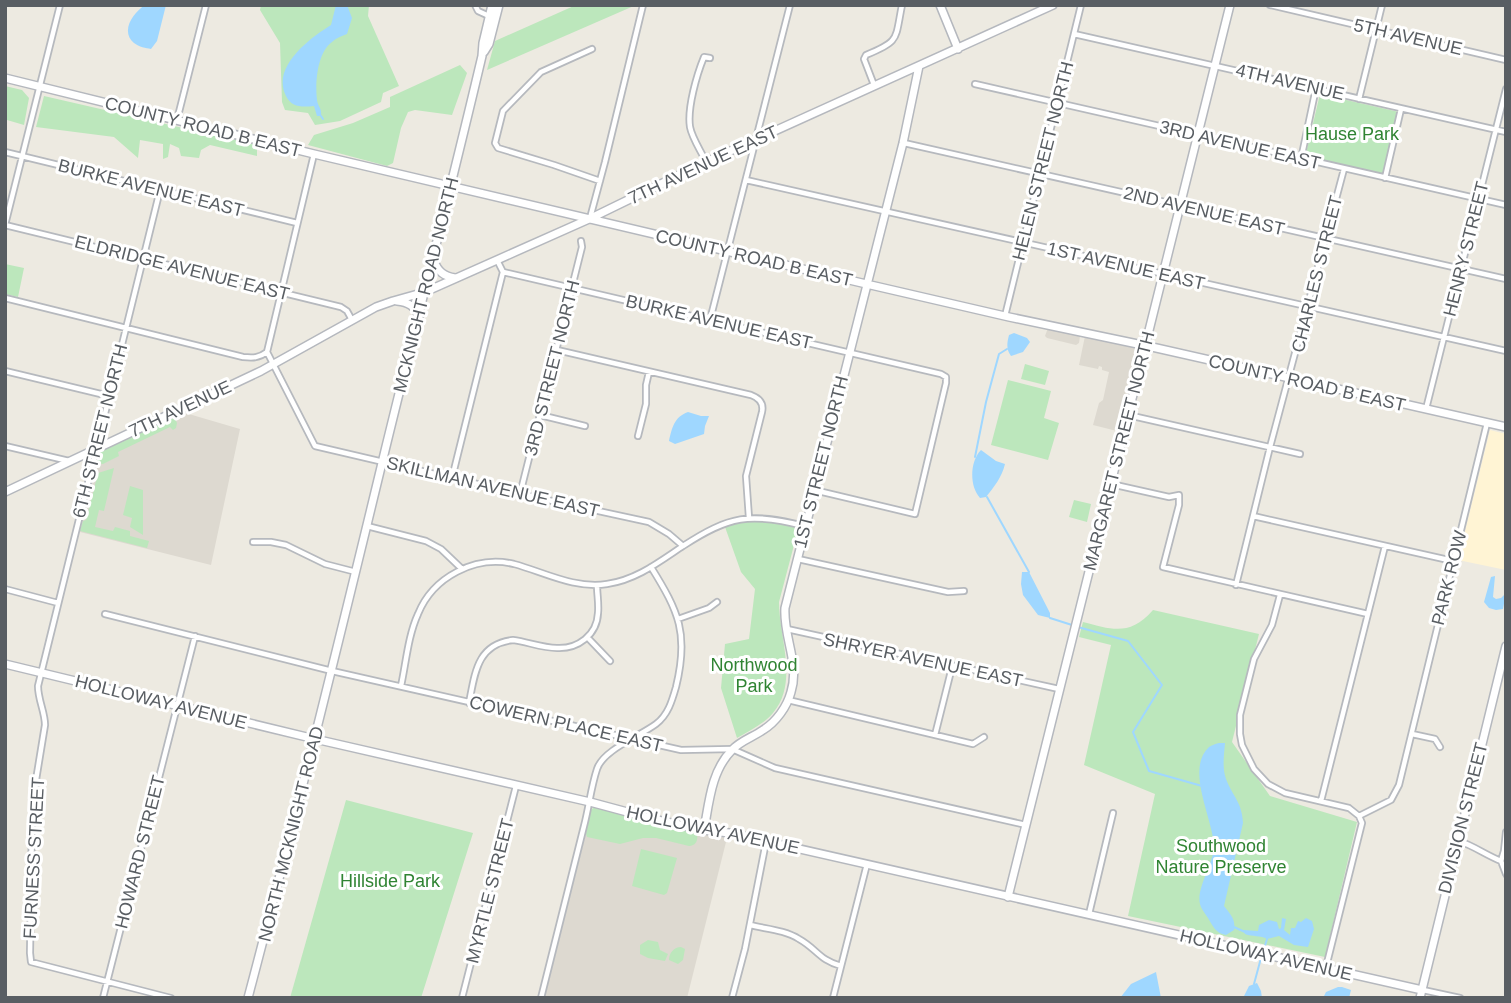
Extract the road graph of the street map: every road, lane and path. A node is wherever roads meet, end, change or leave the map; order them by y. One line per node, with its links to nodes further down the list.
1 (60, 5): 28 (street)
2 (206, 5): 34 (street)
3 (475, 5): 15 (street)
4 (492, 5): 15 (street, MCKNIGHT ROAD NORTH)
5 (499, 5): 20 (street, MCKNIGHT ROAD NORTH)
6 (643, 5): 49 (street)
7 (790, 5): 38 (street)
8 (902, 5): 27 (street)
9 (940, 5): 19 (street)
10 (1053, 5): 19 (street, 7TH AVENUE EAST)
11 (1081, 5): 17 (street, HELEN STREET NORTH)
12 (1230, 5): 23 (street, MARGARET STREET NORTH)
13 (1270, 5): 16 (street, 5TH AVENUE)
14 (1382, 5): 16 (street)
15 (489, 16): 20 (street, MCKNIGHT ROAD NORTH)
16 (1376, 29): 22 (street, 5TH AVENUE); 31 (street)
17 (1074, 34): 23 (street, 4TH AVENUE); 32 (street, HELEN STREET NORTH)
18 (592, 49): 49 (street)
19 (958, 49): 24 (street, 7TH AVENUE EAST)
20 (482, 56): 50 (street, MCKNIGHT ROAD NORTH)
21 (710, 58): 44 (street)
22 (1506, 60)
23 (1214, 65): 29 (street, 4TH AVENUE); 37 (street, MARGARET STREET NORTH)
24 (919, 66): 27 (street, 7TH AVENUE EAST); 39 (street, 1ST STREET NORTH)
25 (5, 78): 28 (street, COUNTY ROAD B EAST)
26 (975, 84): 32 (street, 3RD AVENUE EAST)
27 (874, 85): 38 (street, 7TH AVENUE EAST)
28 (40, 87): 34 (street, COUNTY ROAD B EAST); 42 (street)
29 (1316, 88): 31 (street, 4TH AVENUE); 43 (street)
30 (1506, 89): 35 (street, HENRY STREET)
31 (1359, 99): 33 (street, 4TH AVENUE)
32 (1056, 103): 37 (street, 3RD AVENUE EAST); 46 (street, HELEN STREET NORTH)
33 (1401, 109): 35 (street, 4TH AVENUE); 47 (street)
34 (177, 121): 41 (street, COUNTY ROAD B EAST)
35 (1495, 130): 36 (street, 4TH AVENUE); 52 (street, HENRY STREET)
36 (1506, 132)
37 (1198, 135): 43 (street, 3RD AVENUE EAST); 53 (street, MARGARET STREET NORTH)
38 (756, 140): 44 (street, 7TH AVENUE EAST); 48 (street)
39 (903, 143): 46 (street, 2ND AVENUE EAST); 55 (street, 1ST STREET NORTH)
40 (5, 152): 42 (street, BURKE AVENUE EAST)
41 (314, 154): 50 (street, COUNTY ROAD B EAST); 57 (street)
42 (22, 157): 51 (street, BURKE AVENUE EAST); 58 (street)
43 (1301, 159): 45 (street, 3RD AVENUE EAST)
44 (706, 162): 56 (street, 7TH AVENUE EAST)
45 (1344, 169): 47 (street, 3RD AVENUE EAST); 59 (street, CHARLES STREET)
46 (1040, 175): 53 (street, 2ND AVENUE EAST); 61 (street, HELEN STREET NORTH)
47 (1385, 178): 52 (street, 3RD AVENUE EAST)
48 (746, 180): 55 (street, 1ST AVENUE EAST); 62 (street)
49 (600, 181): 56 (street)
50 (451, 186): 56 (street, COUNTY ROAD B EAST); 64 (street, MCKNIGHT ROAD NORTH)
51 (160, 190): 57 (street, BURKE AVENUE EAST); 63 (street, 6TH STREET NORTH)
52 (1478, 199): 54 (street, 3RD AVENUE EAST); 66 (street, HENRY STREET)
53 (1180, 204): 59 (street, 2ND AVENUE EAST); 68 (street, MARGARET STREET NORTH)
54 (1506, 205)
55 (886, 211): 61 (street, 1ST AVENUE EAST); 71 (street, 1ST STREET NORTH)
56 (589, 219): 62 (street, COUNTY ROAD B EAST); 65 (street, 7TH AVENUE EAST)
57 (297, 223): 73 (street)
58 (5, 225): 63 (street, ELDRIDGE AVENUE EAST)
59 (1326, 239): 66 (street, 2ND AVENUE EAST); 77 (street, CHARLES STREET)
60 (581, 241): 72 (street, 3RD STREET NORTH)
61 (1023, 243): 68 (street, 1ST AVENUE EAST); 78 (street, HELEN STREET NORTH)
62 (728, 252): 71 (street, COUNTY ROAD B EAST); 81 (street)
63 (143, 259): 73 (street, ELDRIDGE AVENUE EAST); 82 (street, 6TH STREET NORTH)
64 (433, 260): 69 (street); 74 (street, MCKNIGHT ROAD NORTH)
65 (497, 260): 67 (street); 69 (street, 7TH AVENUE EAST)
66 (1461, 268): 70 (street, 2ND AVENUE EAST); 83 (street, HENRY STREET)
67 (503, 272): 72 (street, BURKE AVENUE EAST); 107 (street)
68 (1163, 274): 77 (street, 1ST AVENUE EAST); 84 (street, MARGARET STREET NORTH)
69 (456, 279): 74 (street, 7TH AVENUE EAST)
70 (1506, 279)
71 (866, 284): 78 (street, COUNTY ROAD B EAST); 88 (street, 1ST STREET NORTH)
72 (572, 288): 81 (street, BURKE AVENUE EAST); 85 (street, 3RD STREET NORTH)
73 (280, 292): 80 (street, ELDRIDGE AVENUE EAST); 87 (street)
74 (425, 292): 76 (street, 7TH AVENUE EAST); 79 (street, MCKNIGHT ROAD NORTH)
75 (5, 298): 82 (street)
76 (393, 301): 79 (street); 80 (street, 7TH AVENUE EAST)
77 (1308, 308): 83 (street, 1ST AVENUE EAST); 92 (street, CHARLES STREET)
78 (1005, 317): 84 (street, COUNTY ROAD B EAST)
79 (419, 318): 106 (street, MCKNIGHT ROAD NORTH)
80 (352, 320): 89 (street, 7TH AVENUE)
81 (710, 320): 88 (street, BURKE AVENUE EAST)
82 (126, 327): 87 (street); 93 (street, 6TH STREET NORTH)
83 (1444, 337): 86 (street, 1ST AVENUE EAST); 94 (street, HENRY STREET)
84 (1146, 346): 92 (street, COUNTY ROAD B EAST); 96 (street, MARGARET STREET NORTH)
85 (557, 350): 91 (street); 95 (street, 3RD STREET NORTH)
86 (1506, 351)
87 (267, 352): 89 (street, SKILLMAN AVENUE EAST)
88 (849, 352): 109 (street, 1ST STREET NORTH); 109 (street, BURKE AVENUE EAST)
89 (274, 364): 103 (street, 7TH AVENUE); 106 (street, SKILLMAN AVENUE EAST)
90 (5, 371): 93 (street)
91 (649, 372): 100 (street); 113 (street)
92 (1289, 379): 94 (street, COUNTY ROAD B EAST); 102 (street, CHARLES STREET)
93 (109, 396): 103 (street, 6TH STREET NORTH)
94 (1426, 410): 97 (street, COUNTY ROAD B EAST)
95 (540, 415): 98 (street); 111 (street, 3RD STREET NORTH)
96 (1128, 415): 102 (street); 108 (street, MARGARET STREET NORTH)
97 (1486, 423): 99 (street, COUNTY ROAD B EAST); 120 (street, PARK ROW)
98 (585, 426)
99 (1506, 427)
100 (638, 436)
101 (5, 446): 105 (street)
102 (1270, 447): 104 (street); 112 (street, CHARLES STREET)
103 (96, 449): 105 (street, 7TH AVENUE); 130 (street, 6TH STREET NORTH)
104 (1300, 454)
105 (70, 461): 110 (street, 7TH AVENUE)
106 (382, 463): 107 (street, SKILLMAN AVENUE EAST); 114 (street, MCKNIGHT ROAD NORTH)
107 (452, 478): 111 (street, SKILLMAN AVENUE EAST)
108 (1111, 484): 125 (street); 144 (street, MARGARET STREET NORTH)
109 (814, 490): 115 (street, 1ST STREET NORTH)
110 (5, 492)
111 (520, 494): 117 (street, SKILLMAN AVENUE EAST)
112 (1253, 516): 118 (street); 125 (street, CHARLES STREET)
113 (749, 518): 115 (street); 117 (street)
114 (367, 526): 122 (street); 123 (street, MCKNIGHT ROAD NORTH)
115 (804, 526): 119 (street, 1ST STREET NORTH)
116 (253, 542): 123 (street)
117 (683, 546): 121 (street)
118 (1385, 546): 120 (street); 132 (street)
119 (797, 559): 127 (street); 134 (street, 1ST STREET NORTH)
120 (1453, 561): 148 (street, PARK ROW)
121 (651, 567): 124 (street); 133 (street)
122 (462, 569): 124 (street); 143 (street)
123 (356, 572): 141 (street, NORTH MCKNIGHT ROAD)
124 (597, 585): 136 (street)
125 (1236, 585): 128 (street)
126 (5, 589): 130 (street)
127 (964, 591)
128 (1280, 595): 132 (street); 156 (street)
129 (717, 602): 133 (street)
130 (58, 603): 142 (street, 6TH STREET NORTH)
131 (105, 614): 135 (street, COWERN PLACE EAST)
132 (1368, 614): 156 (street)
133 (678, 619): 152 (street)
134 (787, 629): 140 (street, SHRYER AVENUE EAST); 145 (street, 1ST STREET NORTH)
135 (195, 636): 141 (street, COWERN PLACE EAST); 147 (street, HOWARD STREET)
136 (588, 638): 138 (street); 146 (street)
137 (1506, 646): 163 (street, DIVISION STREET)
138 (610, 661)
139 (5, 664): 142 (street, HOLLOWAY AVENUE)
140 (952, 667): 144 (street, SHRYER AVENUE EAST); 149 (street)
141 (332, 671): 143 (street, COWERN PLACE EAST); 151 (street, NORTH MCKNIGHT ROAD)
142 (40, 672): 147 (street, HOLLOWAY AVENUE); 173 (street, FURNESS STREET)
143 (401, 686): 146 (street, COWERN PLACE EAST)
144 (1060, 690): 160 (street, MARGARET STREET NORTH)
145 (788, 700): 149 (street); 154 (street, 1ST STREET NORTH)
146 (469, 703): 152 (street, COWERN PLACE EAST)
147 (177, 706): 151 (street, HOLLOWAY AVENUE); 173 (street, HOWARD STREET)
148 (1412, 734): 153 (street); 159 (street, PARK ROW)
149 (935, 735): 150 (street)
150 (984, 737)
151 (315, 739): 155 (street, HOLLOWAY AVENUE); 177 (street, NORTH MCKNIGHT ROAD)
152 (631, 739): 154 (street, COWERN PLACE EAST); 157 (street)
153 (1440, 747)
154 (733, 749): 160 (street, COWERN PLACE EAST); 161 (street, 1ST STREET NORTH)
155 (517, 785): 157 (street, HOLLOWAY AVENUE); 178 (street, MYRTLE STREET)
156 (1321, 801): 159 (street)
157 (590, 802): 161 (street, HOLLOWAY AVENUE); 179 (street)
158 (1113, 813): 169 (street)
159 (1359, 816): 172 (street)
160 (1026, 825): 168 (street, MARGARET STREET NORTH)
161 (704, 830): 164 (street, HOLLOWAY AVENUE)
162 (1506, 832): 165 (street)
163 (1458, 841): 165 (street); 174 (street, DIVISION STREET)
164 (766, 842): 166 (street, HOLLOWAY AVENUE); 170 (street)
165 (1501, 861): 167 (street)
166 (867, 864): 168 (street, HOLLOWAY AVENUE); 171 (street)
167 (1506, 874)
168 (1008, 897): 169 (street, HOLLOWAY AVENUE)
169 (1088, 915): 172 (street, HOLLOWAY AVENUE)
170 (750, 925): 171 (street); 180 (street)
171 (841, 966): 181 (street)
172 (1326, 968): 174 (street, HOLLOWAY AVENUE)
173 (107, 982): 175 (street, HOWARD STREET); 176 (street)
174 (1421, 994): 182 (street)
175 (103, 998)
176 (171, 998)
177 (248, 998)
178 (462, 998)
179 (541, 998)
180 (732, 998)
181 (833, 998)
182 (1460, 998)

